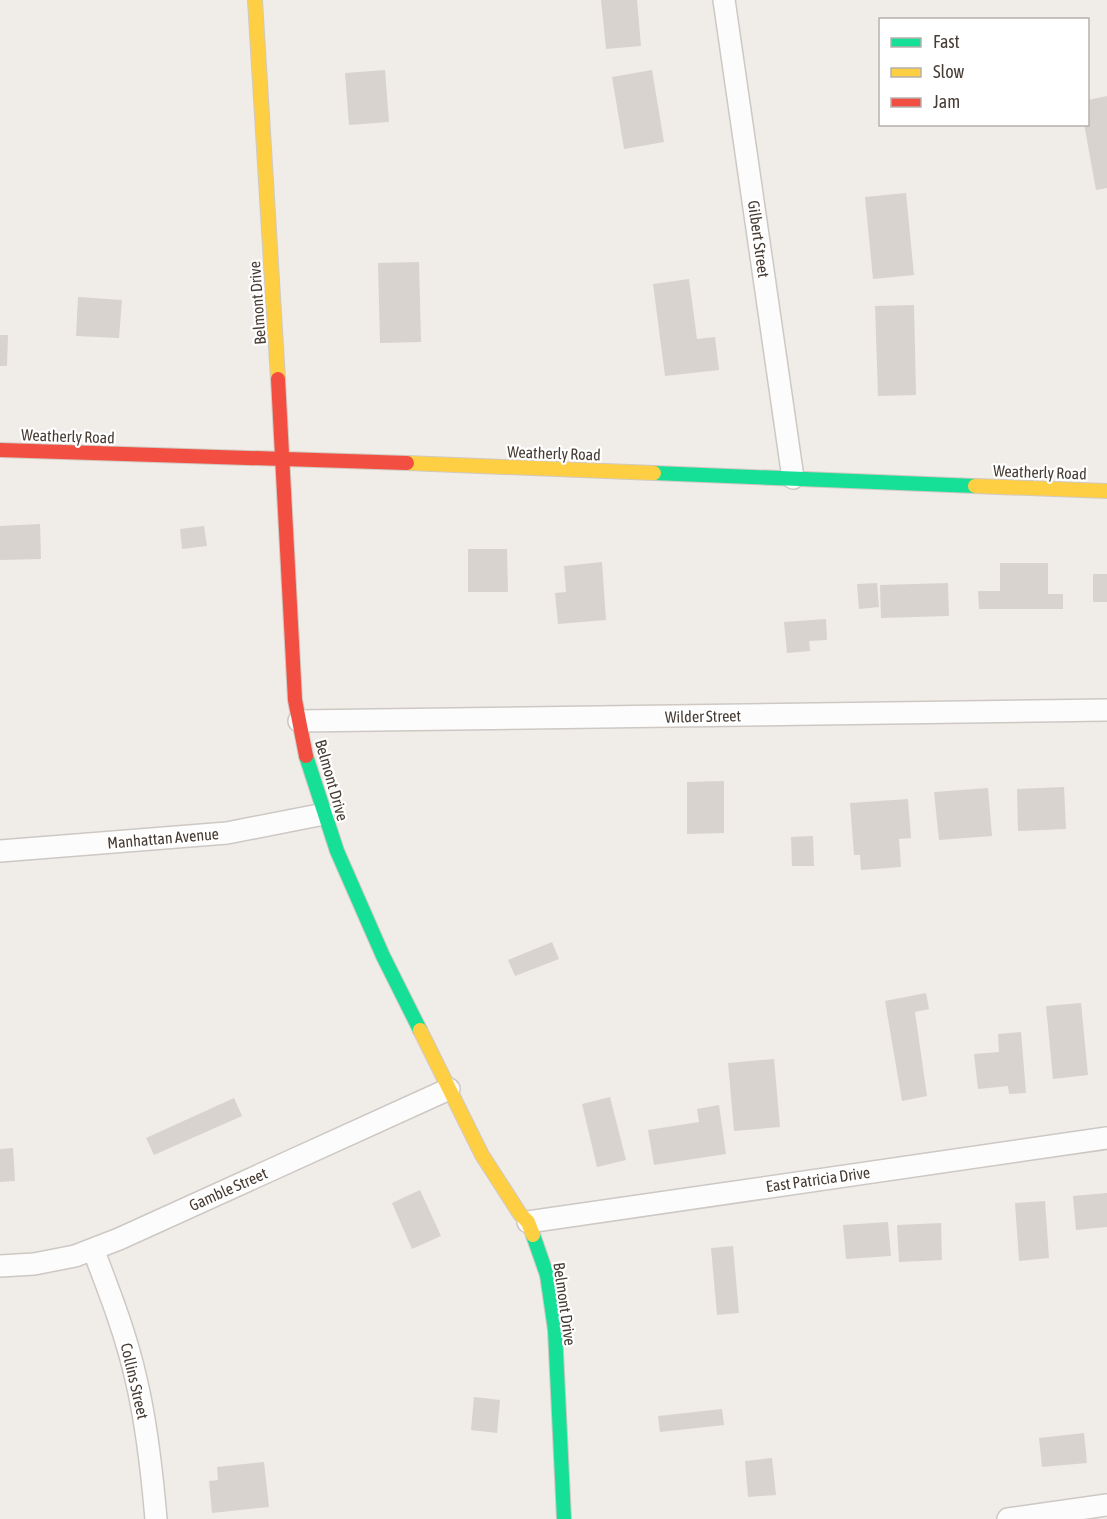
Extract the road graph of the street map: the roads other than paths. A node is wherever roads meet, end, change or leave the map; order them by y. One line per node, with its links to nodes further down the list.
1 (244, 0): 2 (street)
2 (255, 0): 5 (street, Belmont Drive)
3 (724, 0): 6 (street, Gilbert Street)
4 (0, 450): 5 (street, Weatherly Road)
5 (284, 458): 6 (street, Weatherly Road); 9 (street, Belmont Drive)
6 (793, 478): 7 (street, Weatherly Road)
7 (1107, 491)
8 (1107, 710): 9 (street, Wilder Street)
9 (299, 721): 10 (street, Belmont Drive)
10 (324, 814): 11 (street, Manhattan Avenue); 12 (street, Belmont Drive)
11 (0, 851)
12 (449, 1089): 14 (street, Belmont Drive); 15 (street, Gamble Street)
13 (1107, 1138): 14 (street, East Patricia Drive)
14 (528, 1222): 19 (street, Belmont Drive)
15 (93, 1249): 16 (street, Gamble Street); 18 (street, Collins Street)
16 (0, 1266)
17 (1107, 1505): 20 (street)
18 (156, 1519)
19 (564, 1519)
20 (1008, 1519)

